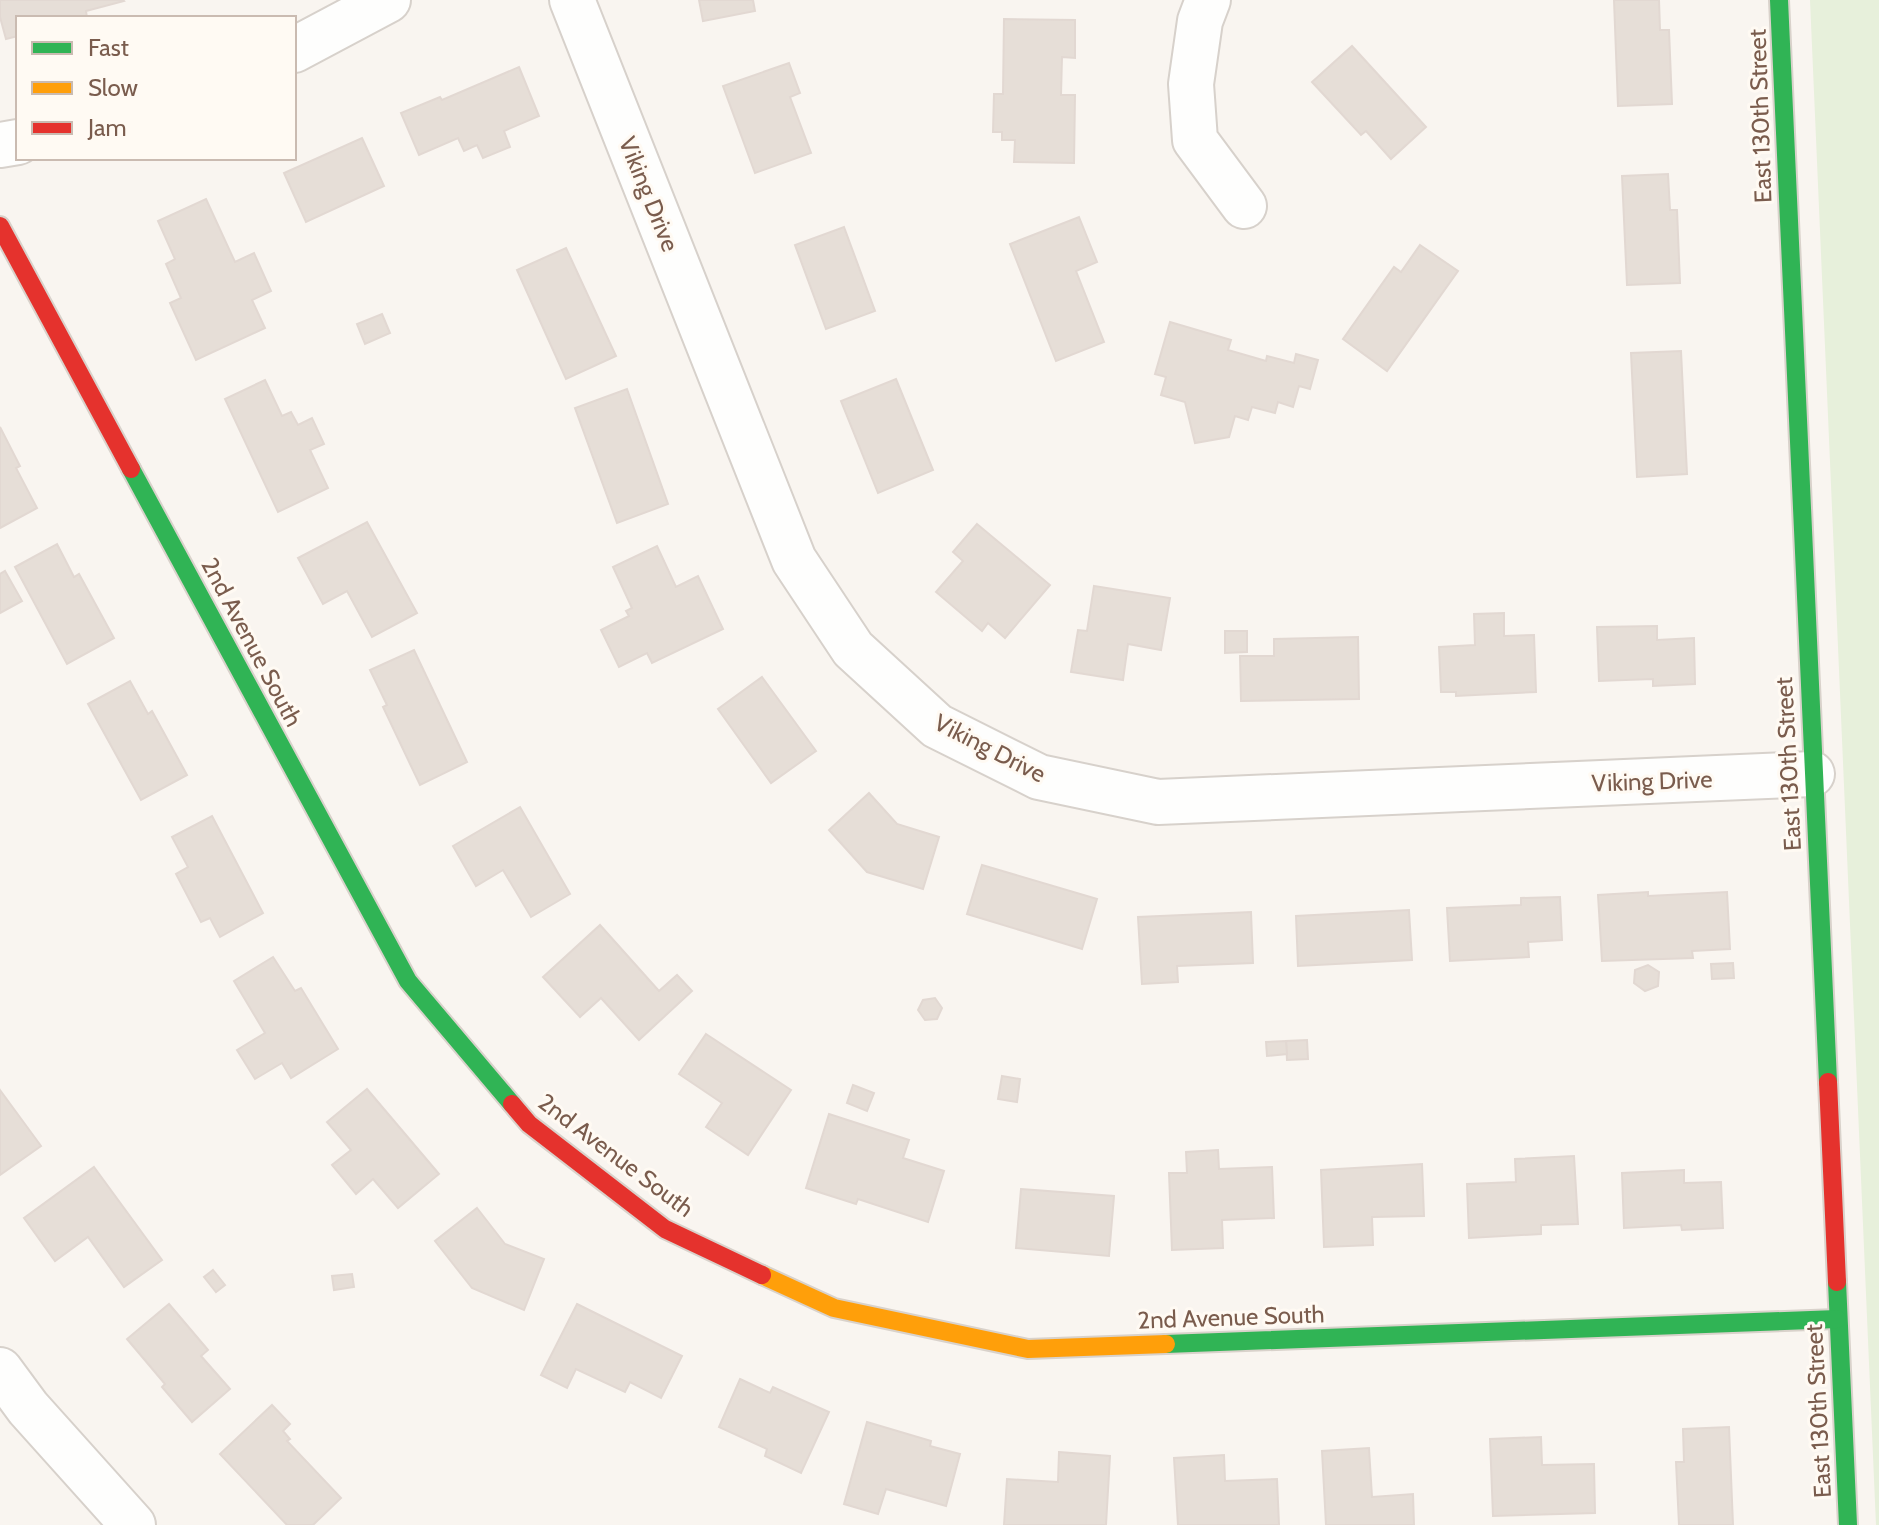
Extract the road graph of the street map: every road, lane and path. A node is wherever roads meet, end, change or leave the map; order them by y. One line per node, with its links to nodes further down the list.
1 (388, 0): 5 (street)
2 (572, 0): 8 (street, Viking Drive)
3 (1208, 0): 6 (street)
4 (1779, 0): 8 (street, East 130th Street)
5 (296, 49)
6 (1244, 206)
7 (0, 226): 9 (street, 2nd Avenue South)
8 (1812, 774): 9 (street, East 130th Street)
9 (1837, 1319): 12 (street, East 130th Street)
10 (0, 1370): 11 (street)
11 (133, 1525)
12 (1848, 1525)

